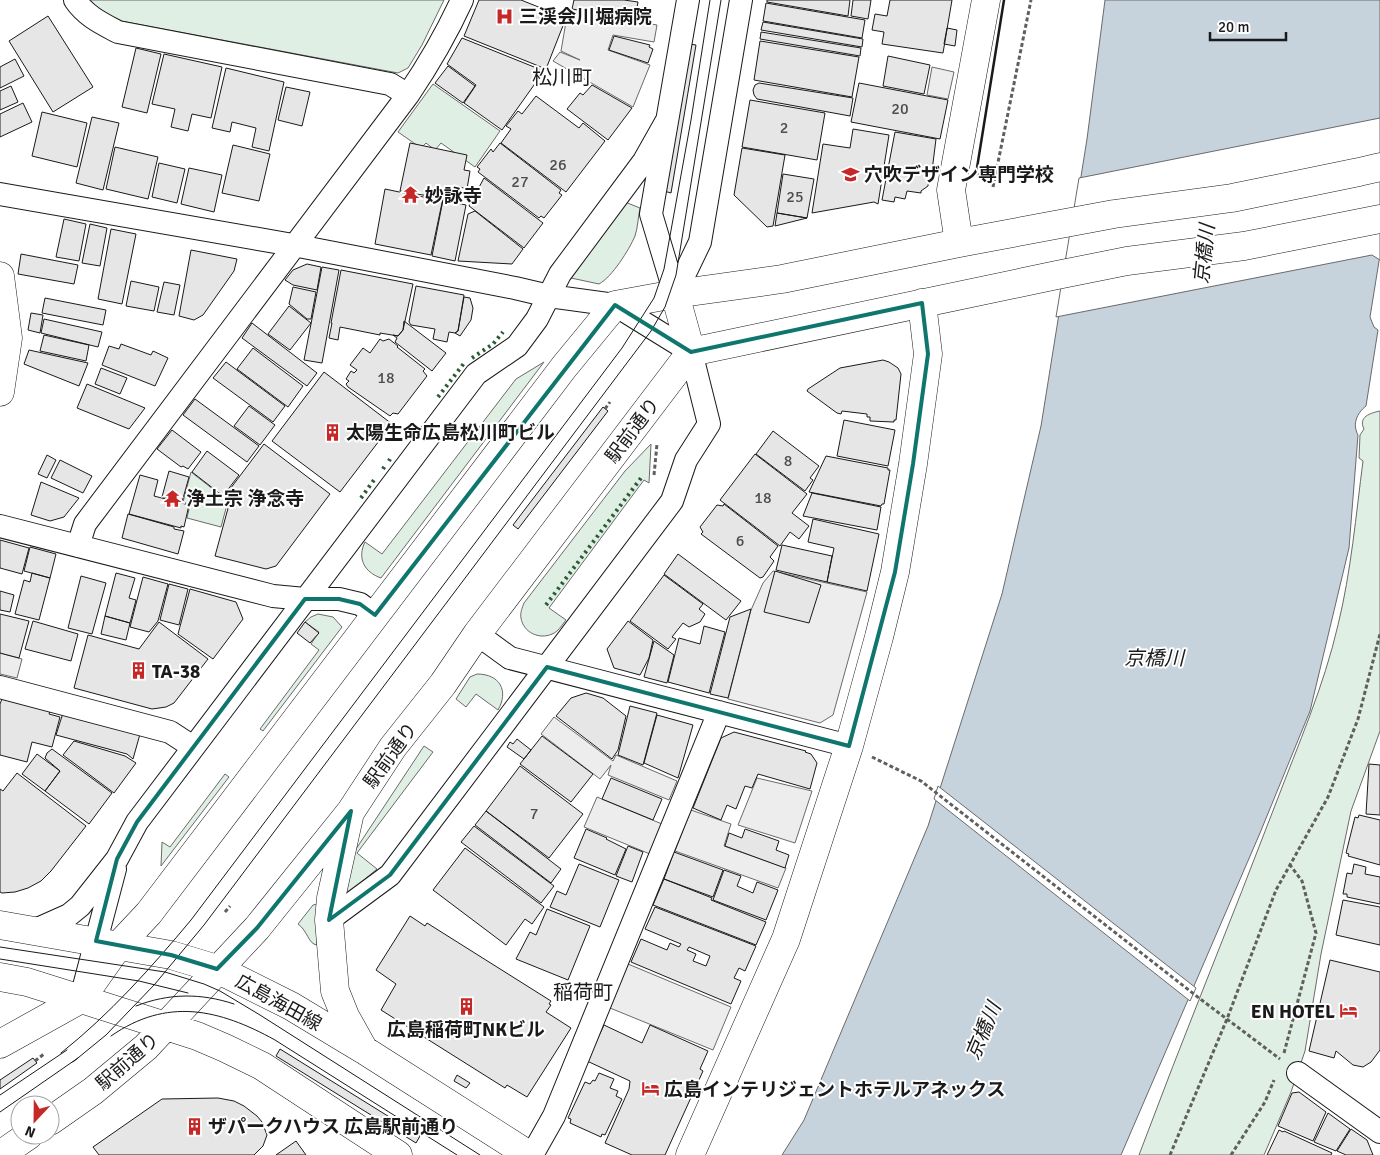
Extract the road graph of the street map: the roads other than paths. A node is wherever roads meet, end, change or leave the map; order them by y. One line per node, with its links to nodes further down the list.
1 (75, 0): 6 (street)
2 (462, 0): 6 (street)
3 (688, 0): 7 (street)
4 (741, 0): 14 (street)
5 (986, 0): 11 (street)
6 (408, 95): 12 (street)
7 (666, 122): 14 (street); 15 (street)
8 (1380, 167): 11 (street)
9 (0, 194): 12 (street)
10 (1380, 219): 16 (street)
11 (959, 243): 14 (street)
12 (293, 245): 15 (street); 21 (street)
13 (0, 276): 19 (street)
14 (675, 294): 17 (street); 18 (street)
15 (549, 296): 17 (street); 22 (street)
16 (922, 303): 18 (street); 28 (street)
17 (615, 305): 18 (street); 23 (street)
18 (691, 352): 24 (street, 駅前通り); 25 (street)
19 (0, 392)
20 (0, 526): 21 (street)
21 (78, 546): 22 (street)
22 (305, 599): 23 (street); 29 (street)
23 (375, 615): 35 (street)
24 (477, 634): 25 (street); 30 (street, 駅前通り)
25 (547, 667): 27 (street); 32 (street)
26 (0, 687): 29 (street)
27 (718, 712): 28 (street); 48 (street)
28 (849, 746): 49 (street)
29 (193, 747): 31 (street)
30 (350, 811): 32 (street); 36 (street, 駅前通り)
31 (117, 859): 34 (street); 35 (street)
32 (329, 920): 41 (street)
33 (0, 925): 34 (street, 広島海田線)
34 (33, 931): 35 (street, 広島海田線)
35 (108, 943): 36 (street, 広島海田線); 38 (street)
36 (217, 969): 39 (street, 駅前通り); 41 (street, 広島海田線)
37 (0, 977): 38 (street)
38 (81, 999): 39 (street); 40 (street)
39 (166, 1026): 43 (street, 駅前通り); 47 (street)
40 (0, 1044)
41 (364, 1050): 48 (street, 広島海田線)
42 (1290, 1067): 44 (street)
43 (60, 1114)
44 (1380, 1132)
45 (14, 1145): 46 (street)
46 (0, 1155)
47 (398, 1155)
48 (530, 1155)
49 (690, 1155)

